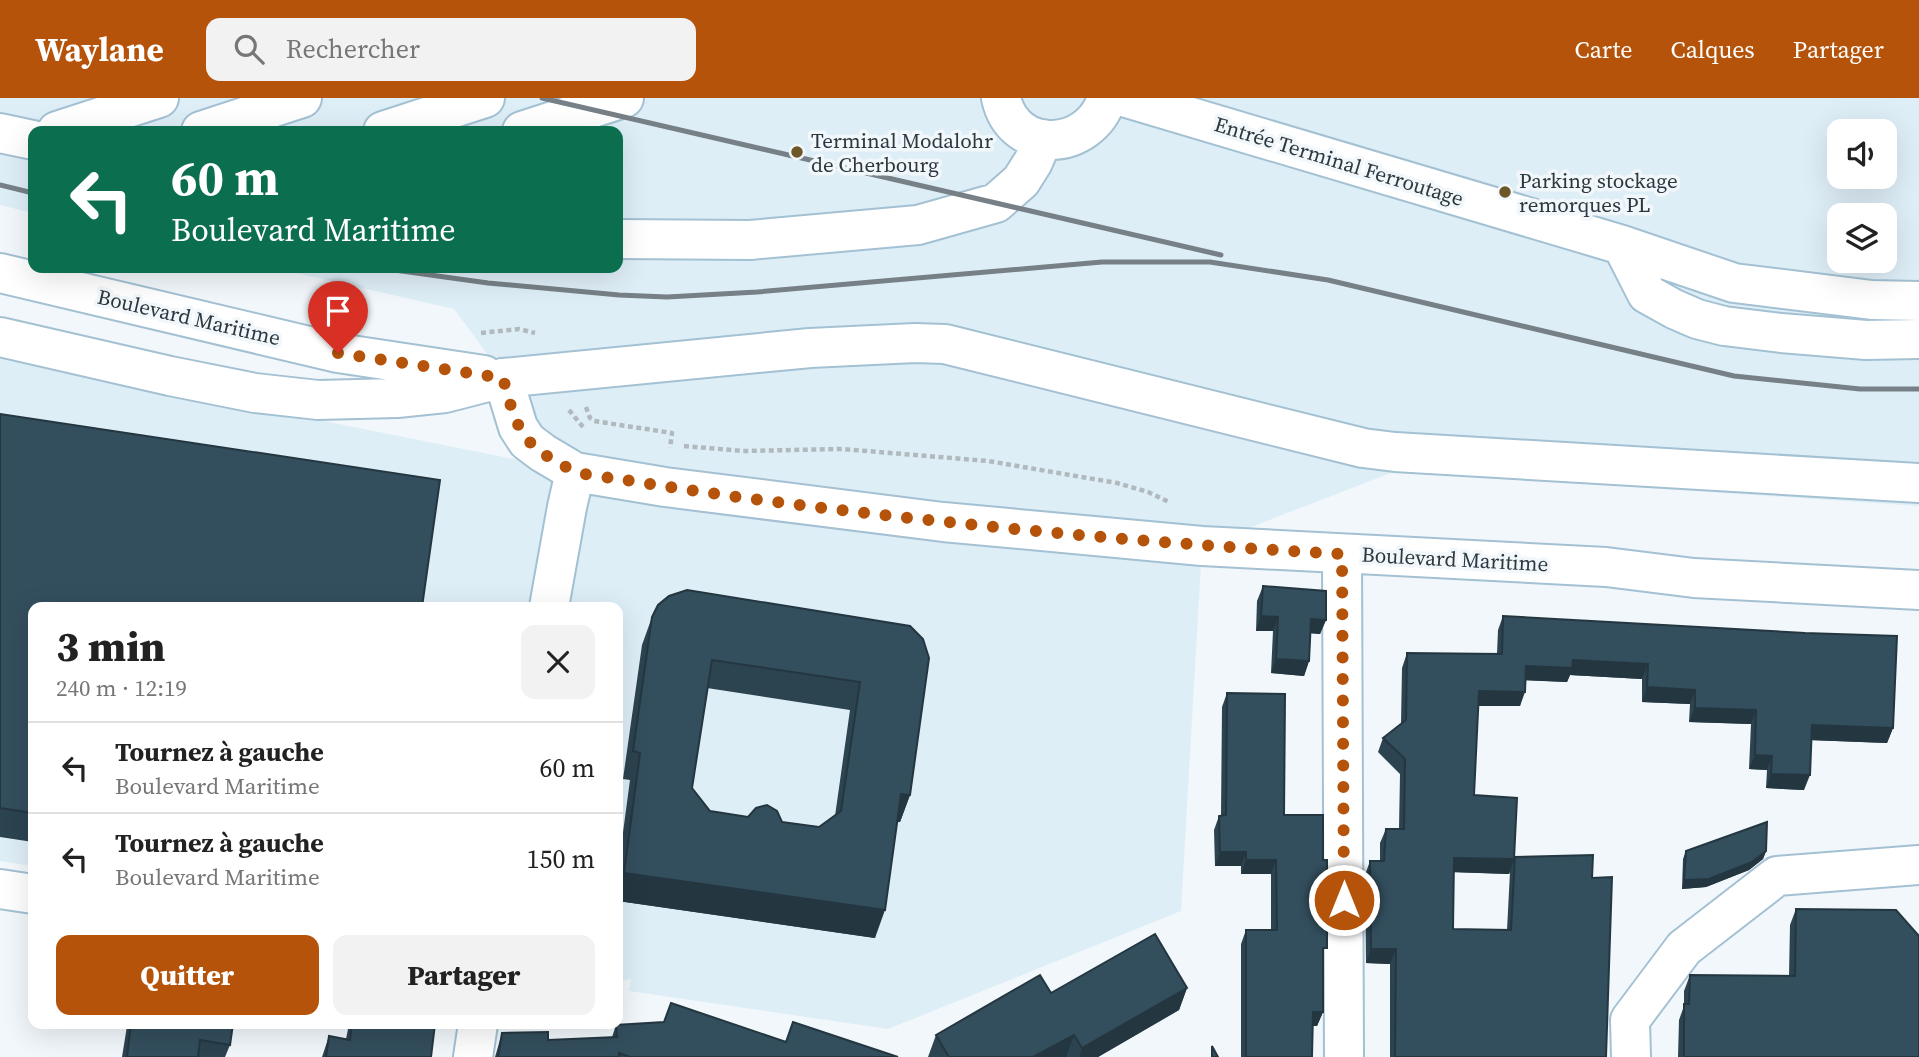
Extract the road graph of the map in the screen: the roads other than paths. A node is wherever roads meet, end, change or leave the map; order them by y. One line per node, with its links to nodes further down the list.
1 (159, 98): 8 (street)
2 (302, 98): 9 (street)
3 (485, 98): 10 (street)
4 (624, 98): 11 (street)
5 (1001, 98): 12 (street)
6 (1107, 98): 12 (street)
7 (1127, 98): 14 (street, Entrée Terminal Ferroutage)
8 (67, 126)
9 (216, 126)
10 (398, 126)
11 (537, 126)
12 (1043, 139): 13 (street)
13 (623, 239)
14 (1622, 245): 16 (street, Entrée Terminal Ferroutage); 18 (street)
15 (0, 273): 19 (street, Boulevard Maritime)
16 (1919, 301)
17 (0, 337): 19 (street)
18 (1919, 339)
19 (503, 378): 20 (street, Boulevard Maritime); 21 (street)
20 (575, 471): 22 (street, Boulevard Maritime); 24 (street)
21 (1919, 483)
22 (1342, 554): 23 (street, Boulevard Maritime); 30 (street)
23 (1919, 590)
24 (550, 602)
25 (1919, 865): 31 (street)
26 (0, 889): 27 (street)
27 (28, 893)
28 (477, 1029): 29 (street)
29 (473, 1057)
30 (1344, 1057)
31 (1631, 1057)

